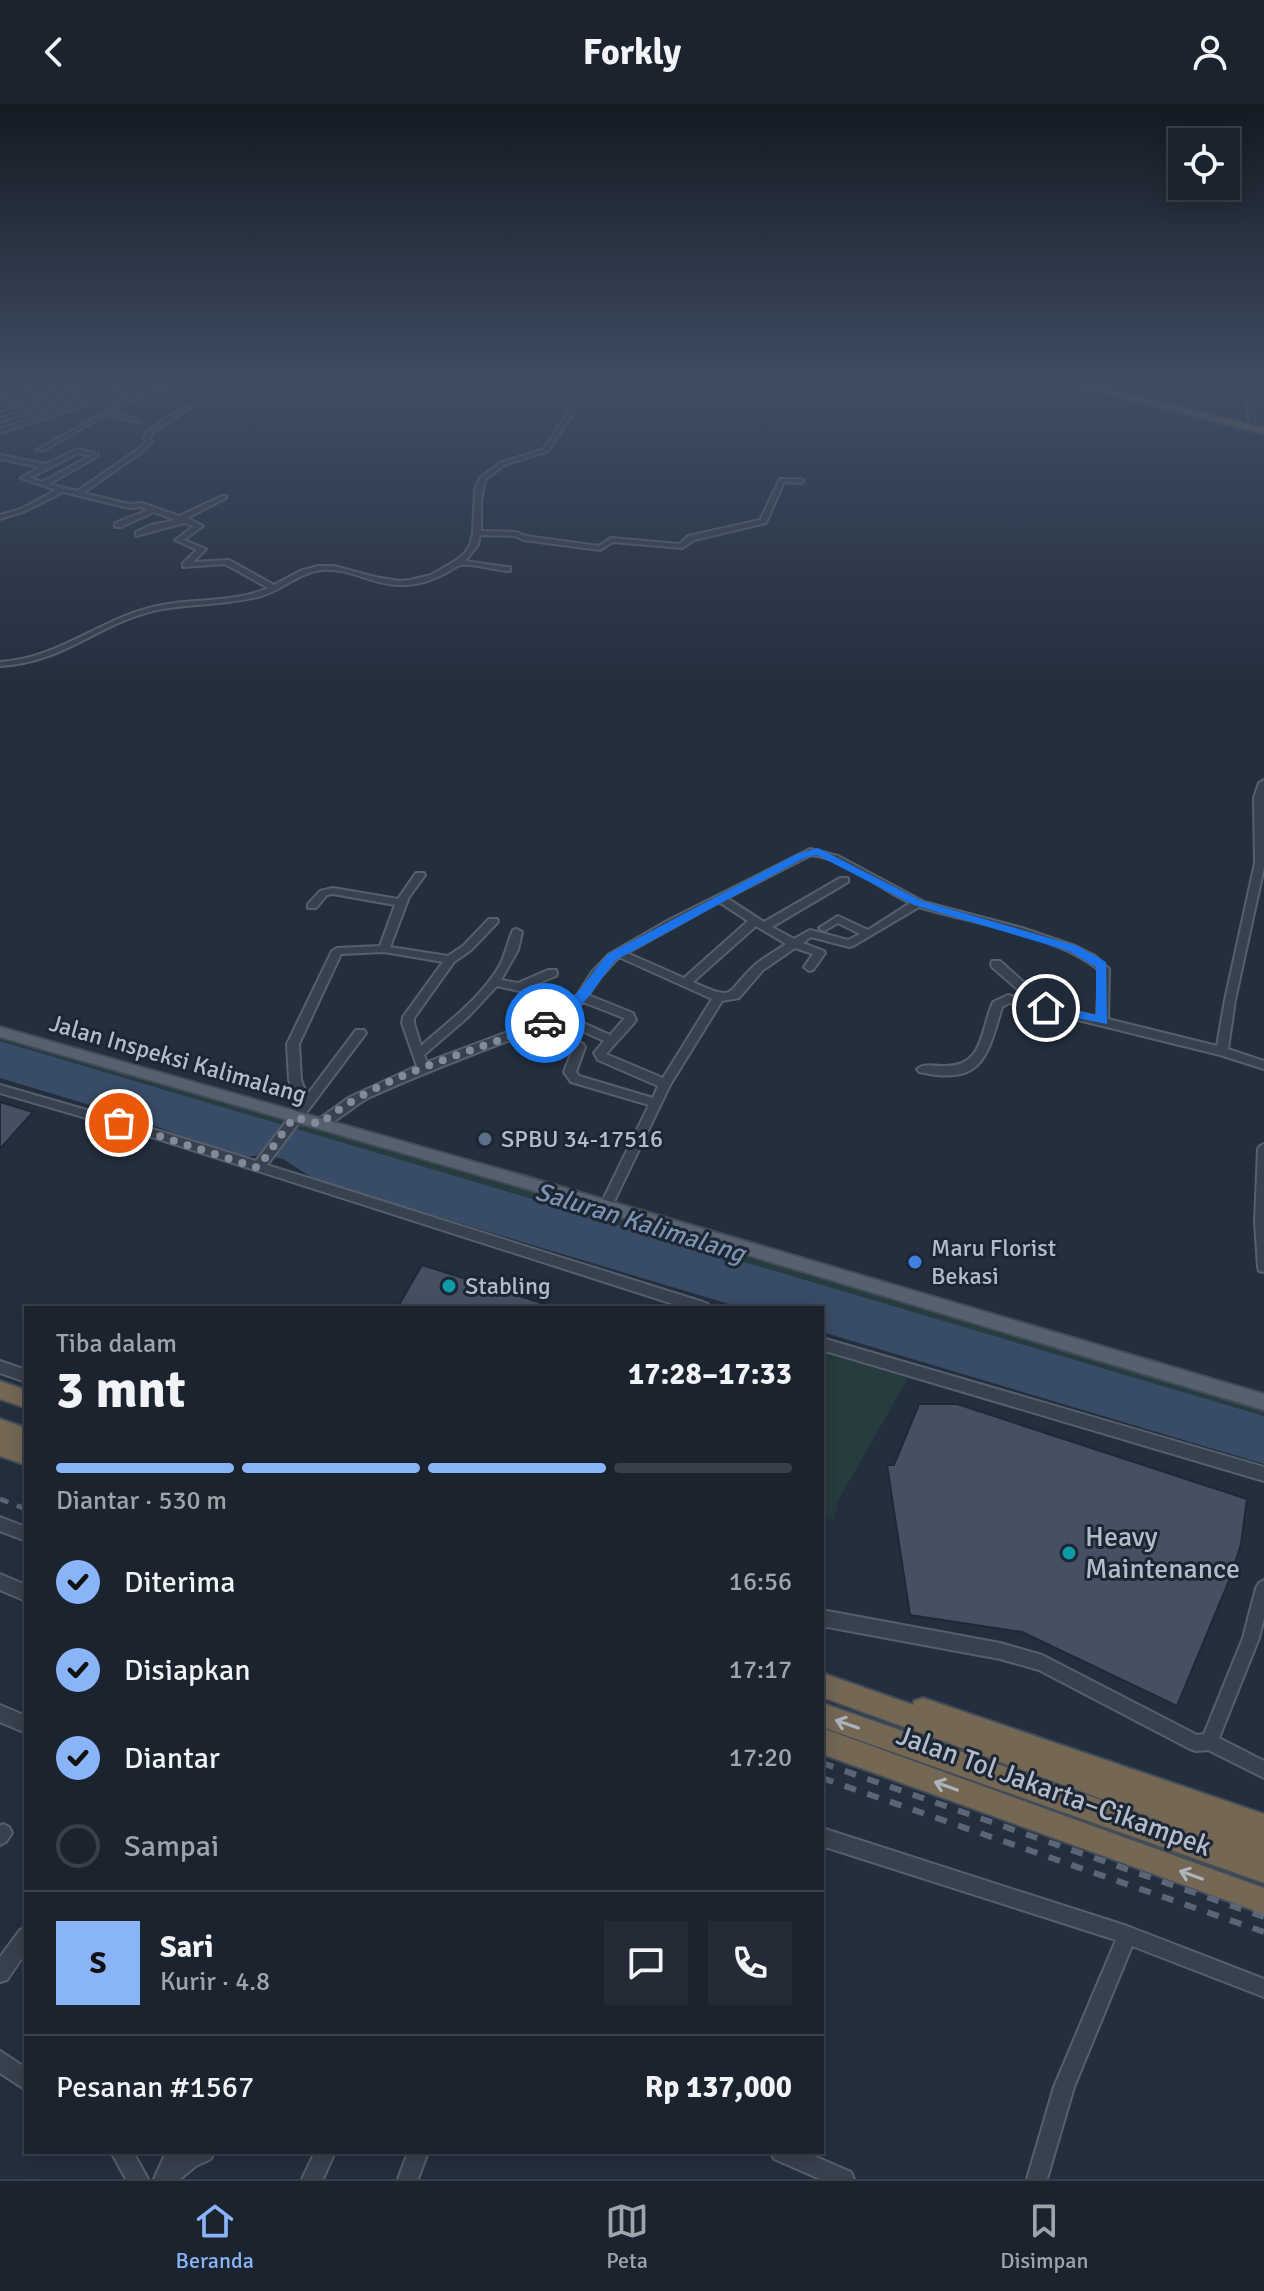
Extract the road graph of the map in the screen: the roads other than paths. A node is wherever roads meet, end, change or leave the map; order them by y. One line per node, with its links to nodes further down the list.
1 (39, 483): 5 (street)
2 (94, 483): 7 (street)
3 (481, 483): 13 (street)
4 (781, 483): 13 (street)
5 (43, 484): 6 (street)
6 (62, 490): 7 (street); 10 (street)
7 (79, 493): 9 (street)
8 (224, 497): 11 (street)
9 (155, 509): 11 (street); 12 (street)
10 (0, 517)
11 (184, 519): 14 (street); 17 (street)
12 (118, 525)
13 (479, 533): 15 (street)
14 (139, 534)
15 (459, 562): 16 (street); 17 (street)
16 (507, 569)
17 (273, 588): 18 (street)
18 (0, 664)
19 (1264, 783): 49 (street)
20 (420, 875): 23 (street)
21 (844, 880): 27 (street)
22 (721, 899): 24 (street); 27 (street); 33 (street)
23 (401, 903): 25 (street); 32 (street)
24 (918, 903): 30 (street); 44 (street)
25 (312, 906)
26 (493, 921): 34 (street)
27 (759, 924): 31 (street); 39 (street)
28 (824, 928): 30 (street)
29 (517, 932): 38 (street)
30 (868, 934): 31 (street)
31 (793, 943): 36 (street); 41 (street)
32 (384, 949): 34 (street); 57 (street)
33 (619, 953): 39 (street); 40 (street)
34 (450, 960): 50 (street)
35 (996, 964): 42 (street)
36 (809, 967)
37 (552, 973): 38 (street)
38 (494, 982): 50 (street)
39 (686, 983): 41 (street)
40 (582, 997): 43 (street); 48 (street)
41 (718, 998): 54 (street)
42 (1046, 1008): 44 (street); 53 (street)
43 (560, 1017): 45 (street); 48 (street)
44 (1102, 1021): 49 (street)
45 (541, 1025): 52 (street); 56 (street)
46 (0, 1032): 57 (main road, Jalan Inspeksi Kalimalang)
47 (360, 1033): 57 (street)
48 (612, 1040): 54 (street)
49 (1222, 1051): 51 (street)
50 (419, 1054): 52 (street)
51 (1264, 1065)
52 (423, 1068): 58 (street)
53 (923, 1069)
54 (665, 1084): 56 (street)
55 (0, 1089): 60 (street)
56 (656, 1103): 61 (street)
57 (296, 1115): 58 (main road, Jalan Inspeksi Kalimalang); 60 (street)
58 (320, 1124): 61 (main road, Jalan Inspeksi Kalimalang)
59 (1264, 1149): 62 (street)
60 (261, 1165): 64 (street)
61 (605, 1208): 71 (main road, Jalan Inspeksi Kalimalang)
62 (1262, 1222): 63 (street)
63 (1264, 1267)
64 (697, 1306)
65 (824, 1345): 77 (street)
66 (0, 1367): 67 (street)
67 (24, 1375)
68 (0, 1390): 69 (highway)
69 (24, 1398)
70 (0, 1402): 72 (highway)
71 (1262, 1402)
72 (24, 1410)
73 (0, 1429): 74 (highway)
74 (24, 1437)
75 (0, 1446): 76 (highway)
76 (24, 1454)
77 (1264, 1474)
78 (0, 1524): 79 (street)
79 (24, 1533)
80 (0, 1582): 82 (street)
81 (1264, 1590): 84 (street)
82 (24, 1592)
83 (824, 1618): 91 (street)
84 (1258, 1641): 91 (street)
85 (824, 1676): 93 (highway, Jalan Tol Jakarta–Cikampek)
86 (824, 1686): 95 (highway)
87 (0, 1713): 89 (street)
88 (824, 1716): 96 (highway, one-way to 88)
89 (24, 1724)
90 (824, 1742): 97 (highway, Jalan Tol Jakarta–Cikampek, one-way to 90)
91 (1209, 1742): 92 (street)
92 (1264, 1770)
93 (1264, 1827)
94 (824, 1838): 98 (street)
95 (1264, 1845)
96 (1264, 1870)
97 (1264, 1901)
98 (1127, 1935): 101 (street); 115 (street)
99 (24, 1938): 100 (street)
100 (2, 1965)
101 (1264, 1988)
102 (3, 2070): 103 (street)
103 (24, 2079)
104 (122, 2154): 110 (street)
105 (176, 2154): 111 (street)
106 (200, 2154): 111 (street)
107 (324, 2154): 112 (street)
108 (417, 2154): 113 (street)
109 (786, 2154): 114 (street)
110 (138, 2179)
111 (163, 2179)
112 (312, 2179)
113 (408, 2179)
114 (844, 2179)
115 (1037, 2179)

